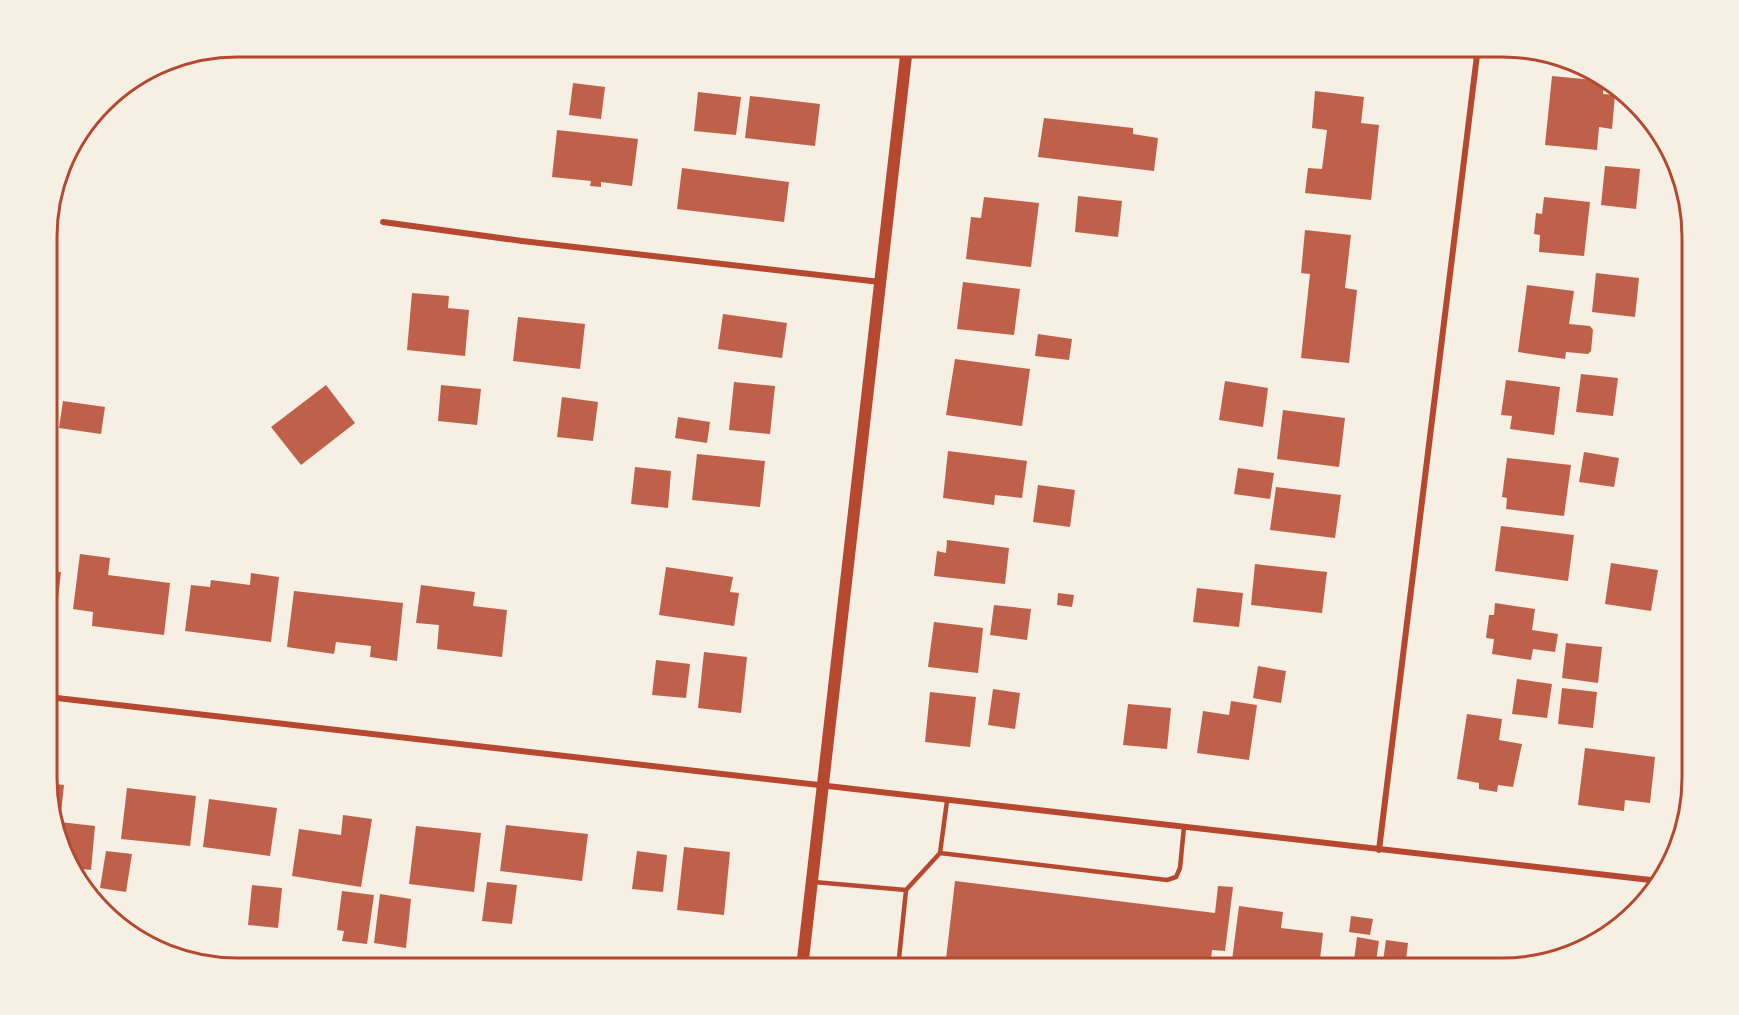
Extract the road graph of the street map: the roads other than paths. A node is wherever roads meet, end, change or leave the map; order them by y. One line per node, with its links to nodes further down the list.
1 (906, 57): 4 (main road)
2 (1477, 57): 9 (street)
3 (383, 222): 4 (street)
4 (881, 283): 6 (main road)
5 (57, 698): 6 (street)
6 (823, 788): 7 (street); 12 (main road)
7 (947, 801): 8 (street); 10 (lane)
8 (1184, 827): 9 (street); 10 (lane)
9 (1379, 850): 11 (street)
10 (940, 853): 13 (lane)
11 (1650, 880)
12 (811, 882): 13 (lane); 14 (main road)
13 (906, 890): 15 (lane)
14 (803, 958)
15 (899, 958)

